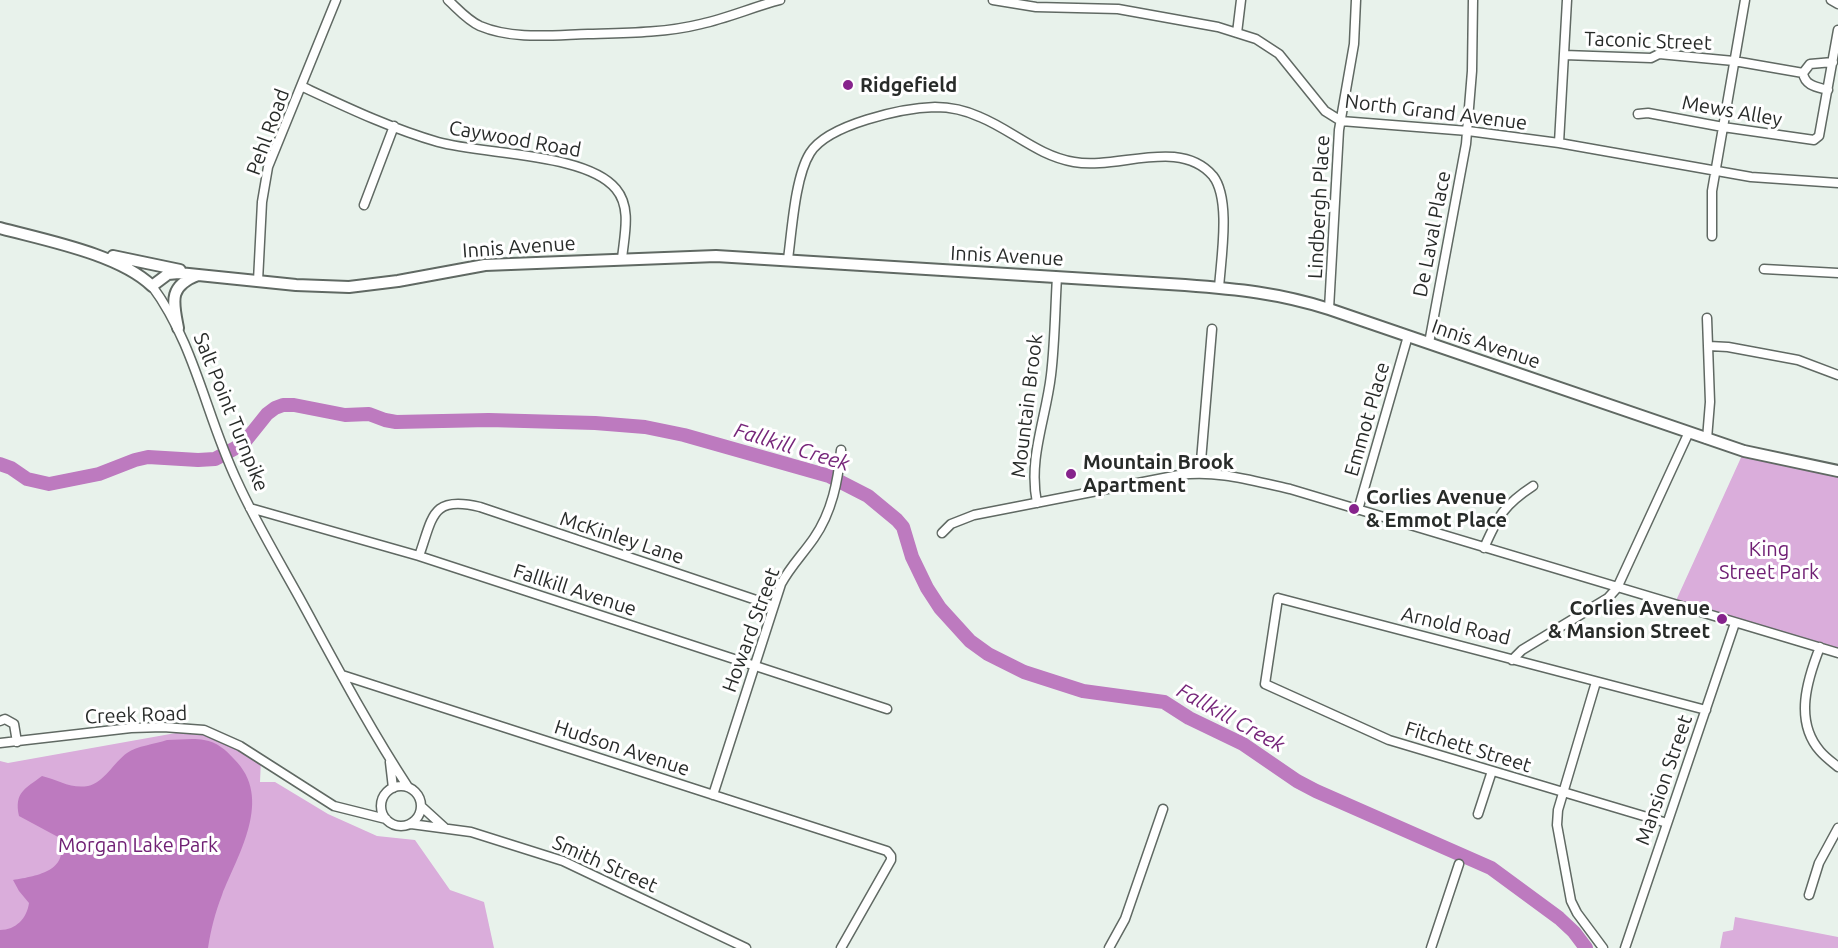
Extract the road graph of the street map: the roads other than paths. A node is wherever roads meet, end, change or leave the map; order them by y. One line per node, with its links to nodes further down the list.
1 (336, 0): 18 (street, Pehl Road)
2 (448, 0): 10 (street)
3 (993, 0): 13 (street, North Grand Avenue)
4 (1241, 0): 13 (street)
5 (1356, 0): 21 (street, Lindbergh Place)
6 (1473, 0): 24 (street, De Laval Place)
7 (1567, 0): 14 (street)
8 (1745, 0): 15 (street)
9 (1831, 0): 11 (street)
10 (774, 1)
11 (1838, 4)
12 (1838, 30): 16 (street)
13 (1237, 33): 21 (street, North Grand Avenue)
14 (1564, 55): 15 (street, Taconic Street); 25 (street)
15 (1734, 61): 17 (street, Taconic Street); 23 (street)
16 (1833, 62): 17 (street); 19 (street)
17 (1803, 73): 19 (street, Taconic Street)
18 (303, 87): 22 (street, Caywood Road); 38 (street, Pehl Road)
19 (1828, 90): 23 (street, Mews Alley)
20 (1638, 114): 23 (street, Mews Alley)
21 (1341, 121): 24 (street, North Grand Avenue); 41 (street, Lindbergh Place)
22 (394, 126): 28 (street); 32 (street, Caywood Road)
23 (1723, 127): 26 (street)
24 (1468, 131): 25 (street, North Grand Avenue); 46 (street, De Laval Place)
25 (1559, 143): 26 (street, North Grand Avenue)
26 (1715, 171): 27 (street, North Grand Avenue); 30 (street)
27 (1838, 183)
28 (364, 205)
29 (0, 228): 31 (main road, Salt Point Turnpike)
30 (1712, 236)
31 (74, 248): 36 (main road); 39 (main road, Salt Point Turnpike)
32 (622, 259): 33 (main road, Innis Avenue); 38 (main road, Innis Avenue)
33 (788, 259): 37 (main road, Innis Avenue); 40 (street)
34 (1764, 269): 35 (street)
35 (1838, 273)
36 (201, 274): 38 (main road, Innis Avenue); 39 (main road, Innis Avenue); 43 (main road)
37 (1057, 277): 40 (main road, Innis Avenue); 55 (street, Mountain Brook)
38 (258, 281)
39 (152, 286): 43 (street, Salt Point Turnpike)
40 (1219, 288): 41 (main road, Innis Avenue)
41 (1329, 309): 45 (main road, Innis Avenue)
42 (1707, 318): 47 (street)
43 (178, 328): 56 (street, Salt Point Turnpike)
44 (1212, 329): 53 (street)
45 (1408, 336): 46 (main road, Innis Avenue); 57 (street, Emmot Place)
46 (1429, 343): 49 (main road, Innis Avenue)
47 (1709, 346): 48 (street); 50 (street)
48 (1838, 375)
49 (1689, 432): 50 (main road, Innis Avenue); 61 (street, Arnold Road)
50 (1707, 439): 52 (main road, Innis Avenue)
51 (841, 450): 62 (street, Howard Street)
52 (1838, 471)
53 (1200, 473): 55 (street); 57 (street)
54 (1533, 486): 59 (street)
55 (1037, 503): 58 (street)
56 (250, 508): 60 (street, Fallkill Avenue); 68 (street, Salt Point Turnpike)
57 (1358, 510): 59 (street)
58 (942, 532)
59 (1484, 548): 61 (street)
60 (419, 556): 62 (street, McKinley Lane); 67 (street, Fallkill Avenue)
61 (1617, 588): 63 (street); 66 (street, Arnold Road)
62 (774, 606): 67 (street, Howard Street)
63 (1735, 623): 64 (street); 72 (street, Mansion Street)
64 (1820, 647): 65 (street); 77 (street)
65 (1838, 653)
66 (1512, 660): 69 (street); 70 (street, Arnold Road)
67 (753, 665): 71 (street, Fallkill Avenue); 82 (street, Howard Street)
68 (342, 675): 76 (street, Salt Point Turnpike); 82 (street, Hudson Avenue)
69 (1596, 682): 72 (street); 81 (street)
70 (1265, 684): 78 (street, Fitchett Street)
71 (887, 709)
72 (1706, 710): 89 (street, Mansion Street)
73 (0, 721): 74 (street)
74 (18, 742): 75 (street, Creek Road); 86 (street, Creek Road)
75 (0, 743)
76 (390, 759): 79 (street, Salt Point Turnpike); 80 (street, Salt Point Turnpike)
77 (1838, 767)
78 (1492, 771): 81 (street, Fitchett Street); 87 (street)
79 (408, 787): 80 (street); 84 (street)
80 (393, 788): 83 (street)
81 (1563, 792): 89 (street, Fitchett Street); 99 (street)
82 (713, 795): 96 (street, Hudson Avenue)
83 (381, 802): 86 (street); 88 (street)
84 (422, 807): 90 (street); 91 (street)
85 (1163, 809): 97 (street)
86 (360, 812): 88 (street, Creek Road)
87 (1478, 814)
88 (386, 819): 90 (street)
89 (1668, 823): 100 (street, Mansion Street)
90 (411, 824): 91 (street, Smith Street)
91 (445, 828): 95 (street, Smith Street)
92 (1838, 828): 94 (street)
93 (1459, 864): 98 (street)
94 (1809, 895)
95 (746, 948)
96 (842, 948)
97 (1109, 948)
98 (1431, 948)
99 (1603, 948)
100 (1625, 948)

